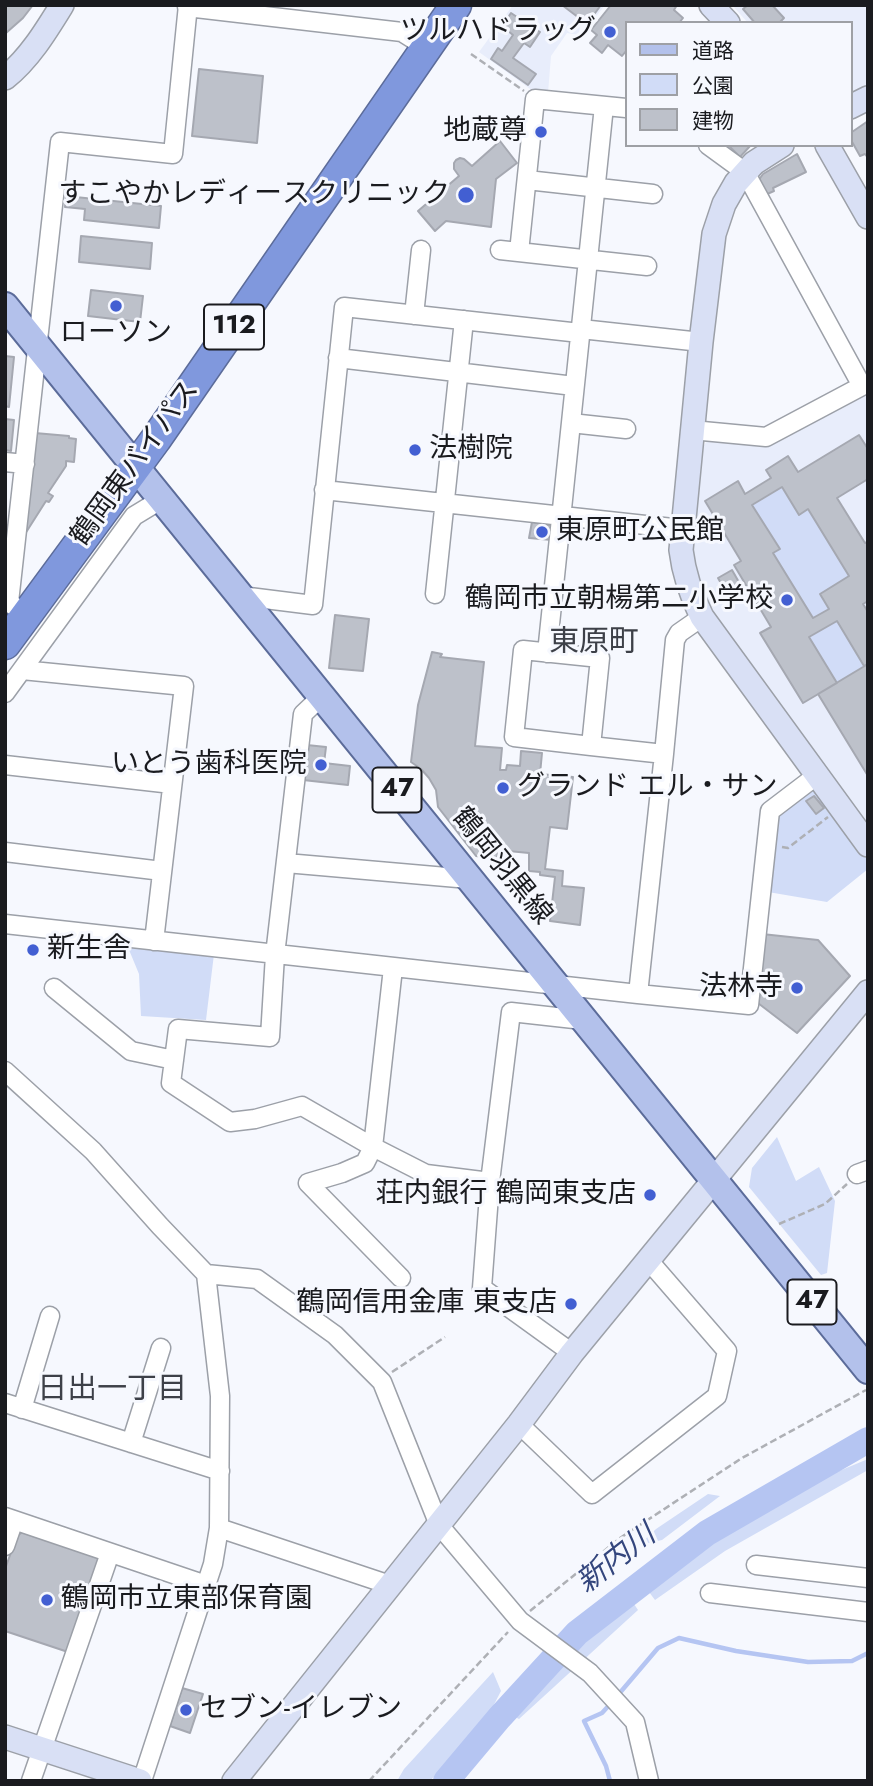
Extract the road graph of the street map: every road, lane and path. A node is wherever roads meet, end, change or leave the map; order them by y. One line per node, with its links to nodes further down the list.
1 (62, 5): 9 (street)
2 (456, 5): 7 (highway, 鶴岡東バイパス / 112)
3 (711, 5): 6 (street)
4 (188, 6): 5 (street); 33 (street)
5 (258, 10): 7 (street)
6 (727, 21)
7 (426, 47): 42 (highway, 鶴岡東バイパス / 112)
8 (471, 54): 11 (path)
9 (5, 78)
10 (868, 98): 13 (street)
11 (535, 99): 12 (street); 19 (street)
12 (604, 106): 14 (street); 20 (street)
13 (852, 106)
14 (624, 108)
15 (711, 147): 18 (street)
16 (779, 147): 18 (street)
17 (828, 147): 22 (street)
18 (745, 172): 32 (street); 39 (street)
19 (527, 180): 20 (street); 25 (street)
20 (596, 187): 21 (street); 26 (street)
21 (653, 194)
22 (868, 217)
23 (421, 250): 29 (street)
24 (500, 250): 25 (street)
25 (519, 253): 26 (street)
26 (588, 260): 27 (street); 31 (street)
27 (647, 266)
28 (5, 306): 33 (main road, 鶴岡羽黒線 / 47)
29 (414, 315): 30 (street); 34 (street)
30 (464, 320): 31 (street); 35 (street)
31 (580, 331): 32 (street); 36 (street)
32 (701, 342): 39 (street)
33 (38, 346): 41 (street); 42 (main road, 鶴岡羽黒線 / 47)
34 (338, 358): 35 (street); 43 (street)
35 (458, 372): 36 (street); 45 (street)
36 (574, 386): 37 (street)
37 (571, 423): 38 (street); 46 (street)
38 (626, 429)
39 (692, 430): 47 (street)
40 (5, 462): 41 (street)
41 (24, 464): 50 (street)
42 (135, 466): 44 (main road, 鶴岡羽黒線 / 47); 50 (highway, 鶴岡東バイパス / 112)
43 (324, 490): 45 (street); 49 (street)
44 (162, 499): 49 (main road, 鶴岡羽黒線 / 47); 54 (street)
45 (444, 503): 46 (street); 48 (street)
46 (561, 516): 47 (street); 53 (street)
47 (682, 529): 51 (street)
48 (435, 594)
49 (241, 596): 56 (main road, 鶴岡羽黒線 / 47)
50 (26, 616): 52 (highway, 鶴岡東バイパス / 112)
51 (702, 617): 58 (street); 60 (street)
52 (5, 644)
53 (547, 653): 57 (street); 57 (street)
54 (22, 670): 55 (street); 61 (street)
55 (5, 693)
56 (322, 696): 66 (street); 68 (main road, 鶴岡羽黒線 / 47)
57 (591, 746): 58 (street)
58 (664, 754): 75 (street)
59 (5, 765): 61 (street)
60 (816, 776): 63 (street); 64 (street)
61 (172, 784): 67 (street)
62 (833, 813): 63 (path)
63 (766, 844): 75 (street)
64 (868, 845)
65 (5, 852): 67 (street)
66 (286, 863): 68 (street); 71 (street)
67 (162, 871): 70 (street)
68 (469, 878): 73 (main road, 鶴岡羽黒線 / 47)
69 (5, 924): 70 (street)
70 (154, 941): 71 (street)
71 (275, 955): 72 (street); 78 (street)
72 (393, 968): 73 (street); 80 (street)
73 (554, 984): 75 (street); 77 (main road, 鶴岡羽黒線 / 47)
74 (54, 988): 78 (street)
75 (638, 993)
76 (865, 999): 82 (street)
77 (583, 1020): 82 (main road, 鶴岡羽黒線 / 47); 83 (street)
78 (174, 1060): 80 (street)
79 (5, 1071): 86 (street)
80 (373, 1147): 83 (street); 87 (street)
81 (862, 1172): 84 (path)
82 (713, 1181): 85 (street); 92 (main road, 鶴岡羽黒線 / 47)
83 (491, 1182): 91 (street)
84 (779, 1224)
85 (649, 1261): 91 (street); 96 (street)
86 (206, 1274): 93 (street); 98 (street)
87 (401, 1278)
88 (50, 1316): 95 (street)
89 (445, 1337): 93 (path)
90 (161, 1348): 97 (street)
91 (572, 1353): 96 (street)
92 (868, 1370)
93 (380, 1380): 100 (street)
94 (868, 1389): 110 (path)
95 (14, 1406): 97 (street)
96 (519, 1424): 100 (street)
97 (131, 1443): 98 (street)
98 (220, 1471): 101 (street)
99 (10, 1519): 102 (street); 103 (street)
100 (439, 1525): 106 (street); 110 (street)
101 (219, 1528): 106 (street); 107 (street)
102 (5, 1546)
103 (110, 1553): 107 (street); 112 (street)
104 (756, 1565): 105 (street)
105 (868, 1578)
106 (390, 1585): 115 (street)
107 (206, 1586): 114 (street)
108 (710, 1592): 109 (street)
109 (868, 1612)
110 (520, 1621): 116 (path); 117 (street)
111 (5, 1737): 112 (street)
112 (42, 1749): 113 (street); 114 (street)
113 (31, 1781)
114 (141, 1781)
115 (234, 1781)
116 (369, 1781)
117 (649, 1781)

